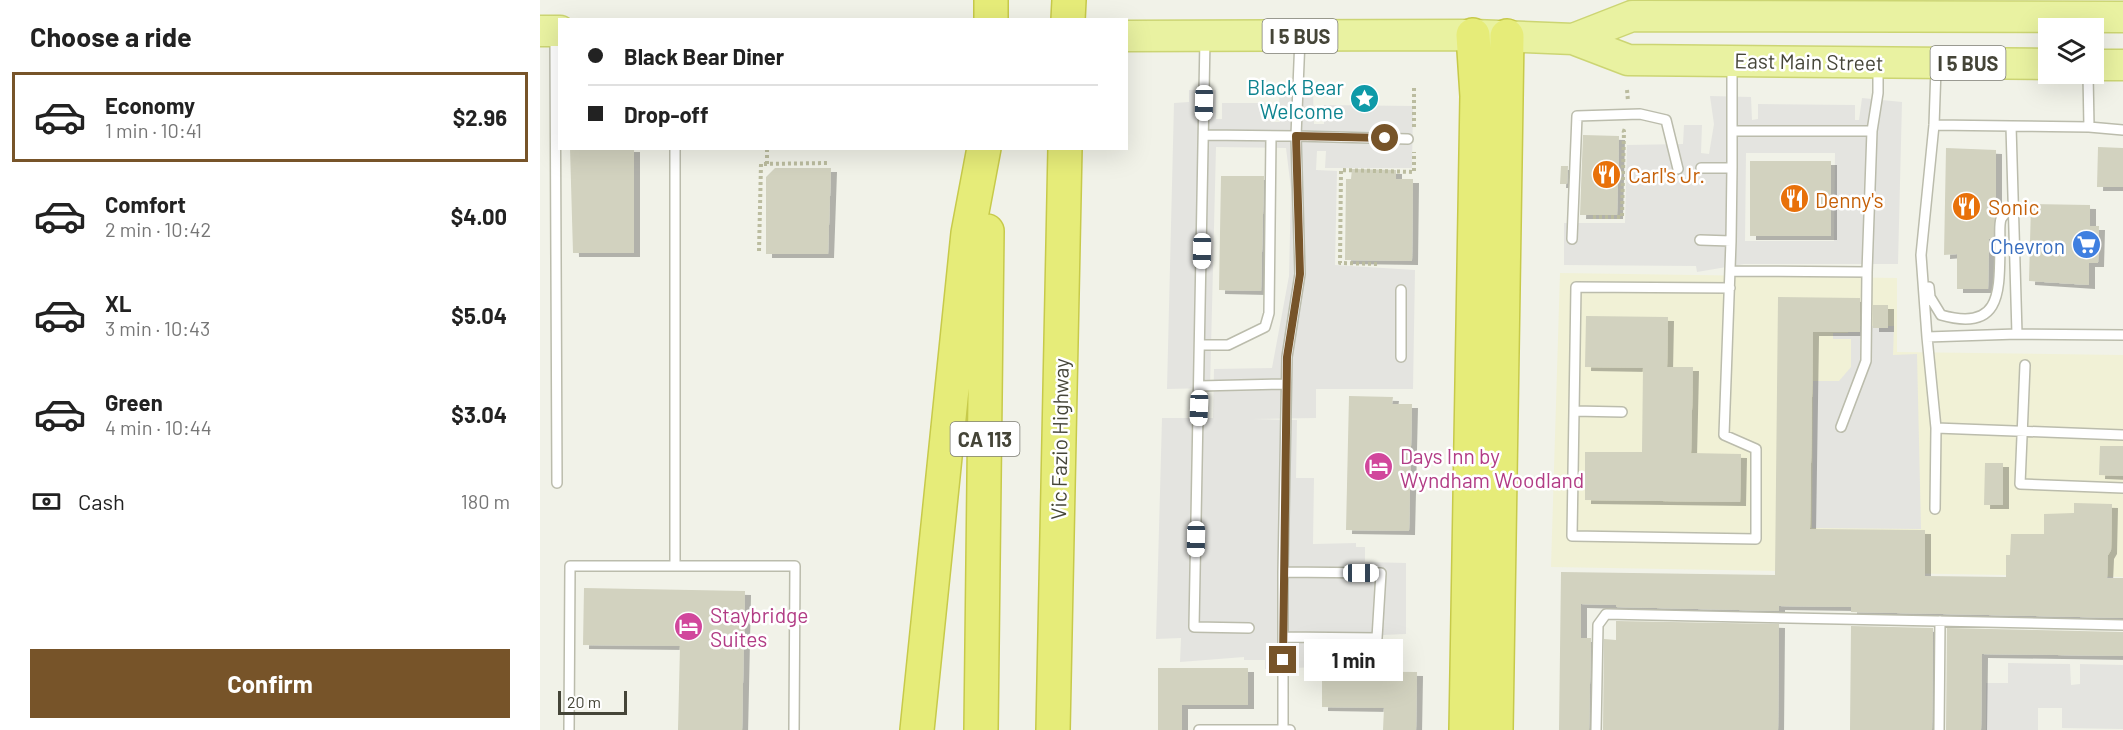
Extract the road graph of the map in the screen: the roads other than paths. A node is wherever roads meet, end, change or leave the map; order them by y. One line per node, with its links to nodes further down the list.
1 (992, 0): 5 (highway)
2 (1069, 0): 6 (highway)
3 (1870, 16): 4 (main road, East Main Street / I 5 BUS); 13 (main road, East Main Street / I 5 BUS); 14 (main road)
4 (2123, 17)
5 (991, 18)
6 (1068, 18)
7 (551, 31): 61 (lane)
8 (1473, 35): 11 (main road, East Main Street / I 5 BUS); 12 (main road, East Main Street / I 5 BUS); 79 (highway)
9 (1128, 36): 10 (main road, East Main Street / I 5 BUS)
10 (1205, 36): 11 (main road, East Main Street / I 5 BUS); 27 (lane)
11 (1300, 36): 29 (lane)
12 (1507, 36): 13 (main road, East Main Street / I 5 BUS); 80 (highway)
13 (1573, 39): 14 (main road, East Main Street / I 5 BUS)
14 (1732, 60): 15 (main road, East Main Street / I 5 BUS); 25 (lane)
15 (1878, 62): 16 (main road, East Main Street / I 5 BUS); 26 (lane)
16 (1936, 63): 17 (main road, East Main Street / I 5 BUS); 21 (lane)
17 (2038, 64)
18 (2104, 65): 19 (main road)
19 (2123, 65)
20 (2088, 84): 23 (lane)
21 (1934, 125): 22 (lane); 39 (lane)
22 (2011, 126): 23 (lane); 38 (lane)
23 (2089, 127): 24 (lane)
24 (2123, 130)
25 (1732, 131): 26 (lane); 36 (lane)
26 (1872, 131): 44 (lane)
27 (1204, 135): 28 (lane); 50 (lane)
28 (1271, 136): 29 (lane); 50 (lane)
29 (1296, 136): 30 (lane); 53 (lane)
30 (1411, 137)
31 (675, 150): 64 (lane)
32 (986, 150): 73 (highway)
33 (986, 150): 74 (highway, CA 113)
34 (1065, 150): 70 (highway, Vic Fazio Highway)
35 (1701, 168): 36 (lane)
36 (1732, 168): 42 (lane)
37 (1678, 169): 40 (lane)
38 (2013, 204): 39 (lane); 47 (lane)
39 (1925, 219): 49 (lane)
40 (1572, 238)
41 (1700, 240): 42 (lane)
42 (1731, 241): 43 (lane)
43 (1731, 271): 44 (lane); 45 (lane)
44 (1867, 272): 57 (lane)
45 (1730, 288): 55 (lane); 55 (lane)
46 (1401, 290): 51 (lane)
47 (2017, 334): 48 (lane); 49 (lane)
48 (2123, 335)
49 (1927, 337): 58 (lane)
50 (1200, 345): 54 (lane)
51 (1401, 357)
52 (2025, 365): 59 (lane)
53 (1286, 384): 54 (lane); 65 (lane)
54 (1199, 386): 68 (lane)
55 (1574, 411): 56 (lane)
56 (1622, 412)
57 (1841, 427)
58 (1936, 428): 59 (lane); 63 (lane)
59 (2023, 430): 60 (lane); 62 (lane)
60 (2123, 435)
61 (557, 483)
62 (2123, 488)
63 (1935, 509)
64 (675, 565): 71 (lane); 72 (lane)
65 (1283, 572): 69 (lane); 69 (lane)
66 (1940, 621): 67 (lane); 81 (lane); 82 (lane)
67 (2123, 625)
68 (1249, 628)
69 (1283, 637): 77 (lane)
70 (1054, 723)
71 (569, 730)
72 (794, 730)
73 (917, 730)
74 (981, 730)
75 (1199, 730): 76 (lane)
76 (1250, 730): 77 (lane)
77 (1283, 730): 78 (lane)
78 (1290, 730)
79 (1466, 730)
80 (1496, 730)
81 (1596, 730)
82 (1940, 730)

